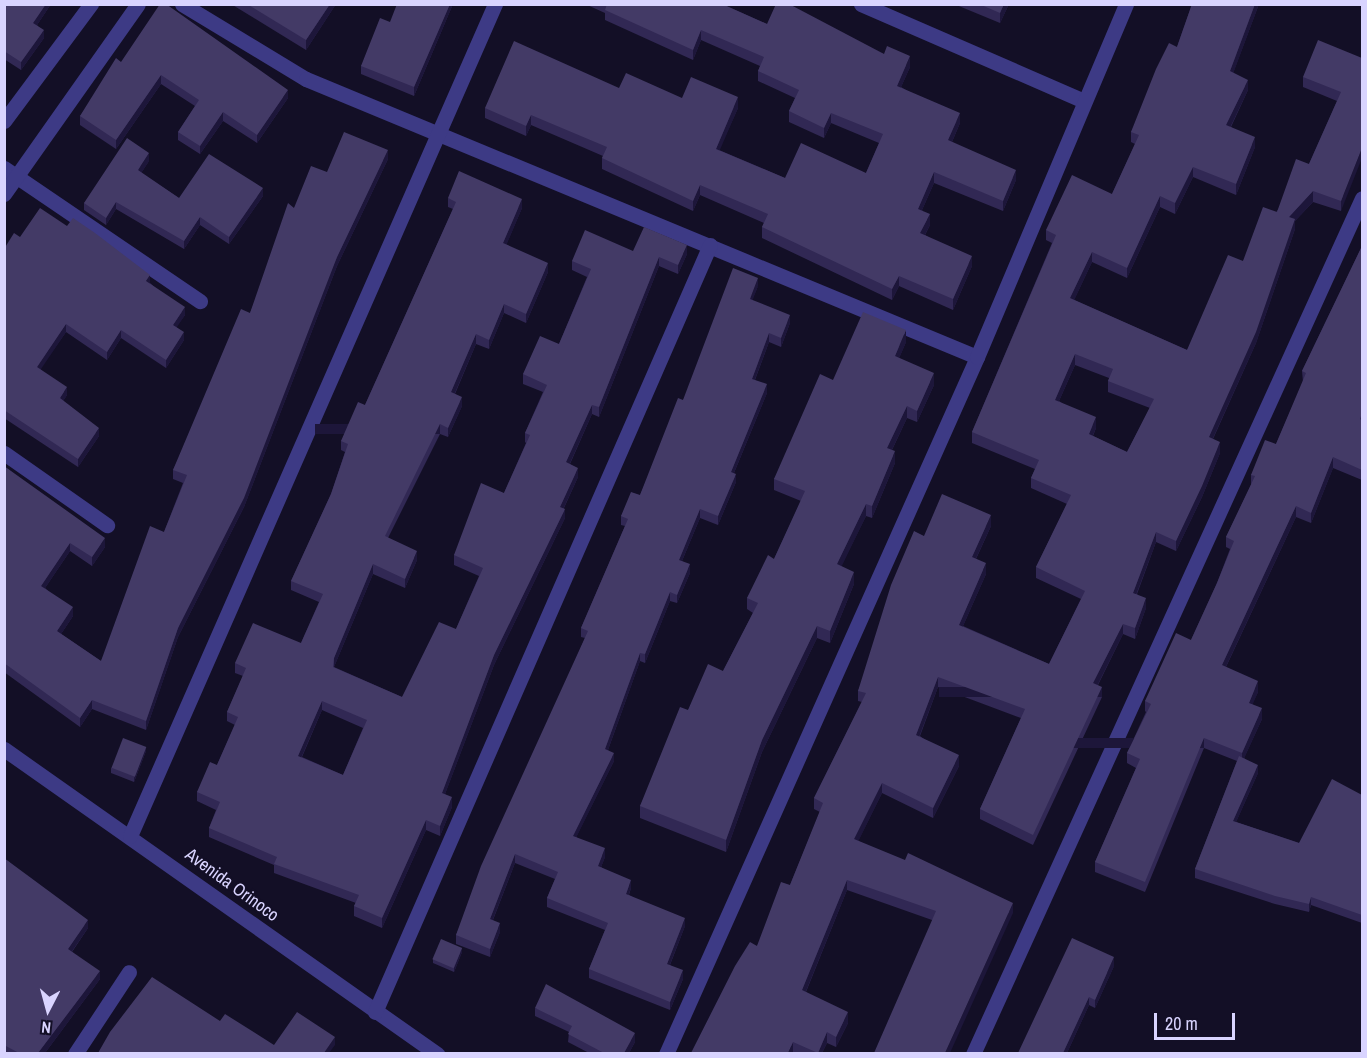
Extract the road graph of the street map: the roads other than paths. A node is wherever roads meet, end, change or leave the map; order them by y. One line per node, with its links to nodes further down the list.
1 (91, 4): 8 (street)
2 (138, 4): 10 (street)
3 (182, 4): 9 (street)
4 (495, 4): 9 (street)
5 (861, 4): 7 (street)
6 (1126, 4): 7 (street)
7 (1082, 100): 15 (street)
8 (4, 121)
9 (438, 134): 13 (street); 19 (street)
10 (10, 172): 11 (street); 14 (street)
11 (4, 194)
12 (1362, 198): 25 (street)
13 (710, 245): 15 (street); 21 (street)
14 (200, 301)
15 (977, 357): 24 (street)
16 (4, 453): 17 (street)
17 (107, 525)
18 (4, 749): 19 (street, Avenida Orinoco)
19 (130, 836): 21 (street, Avenida Orinoco)
20 (129, 972): 22 (street)
21 (375, 1012): 23 (street, Avenida Orinoco)
22 (75, 1053)
23 (437, 1053)
24 (666, 1053)
25 (973, 1053)

